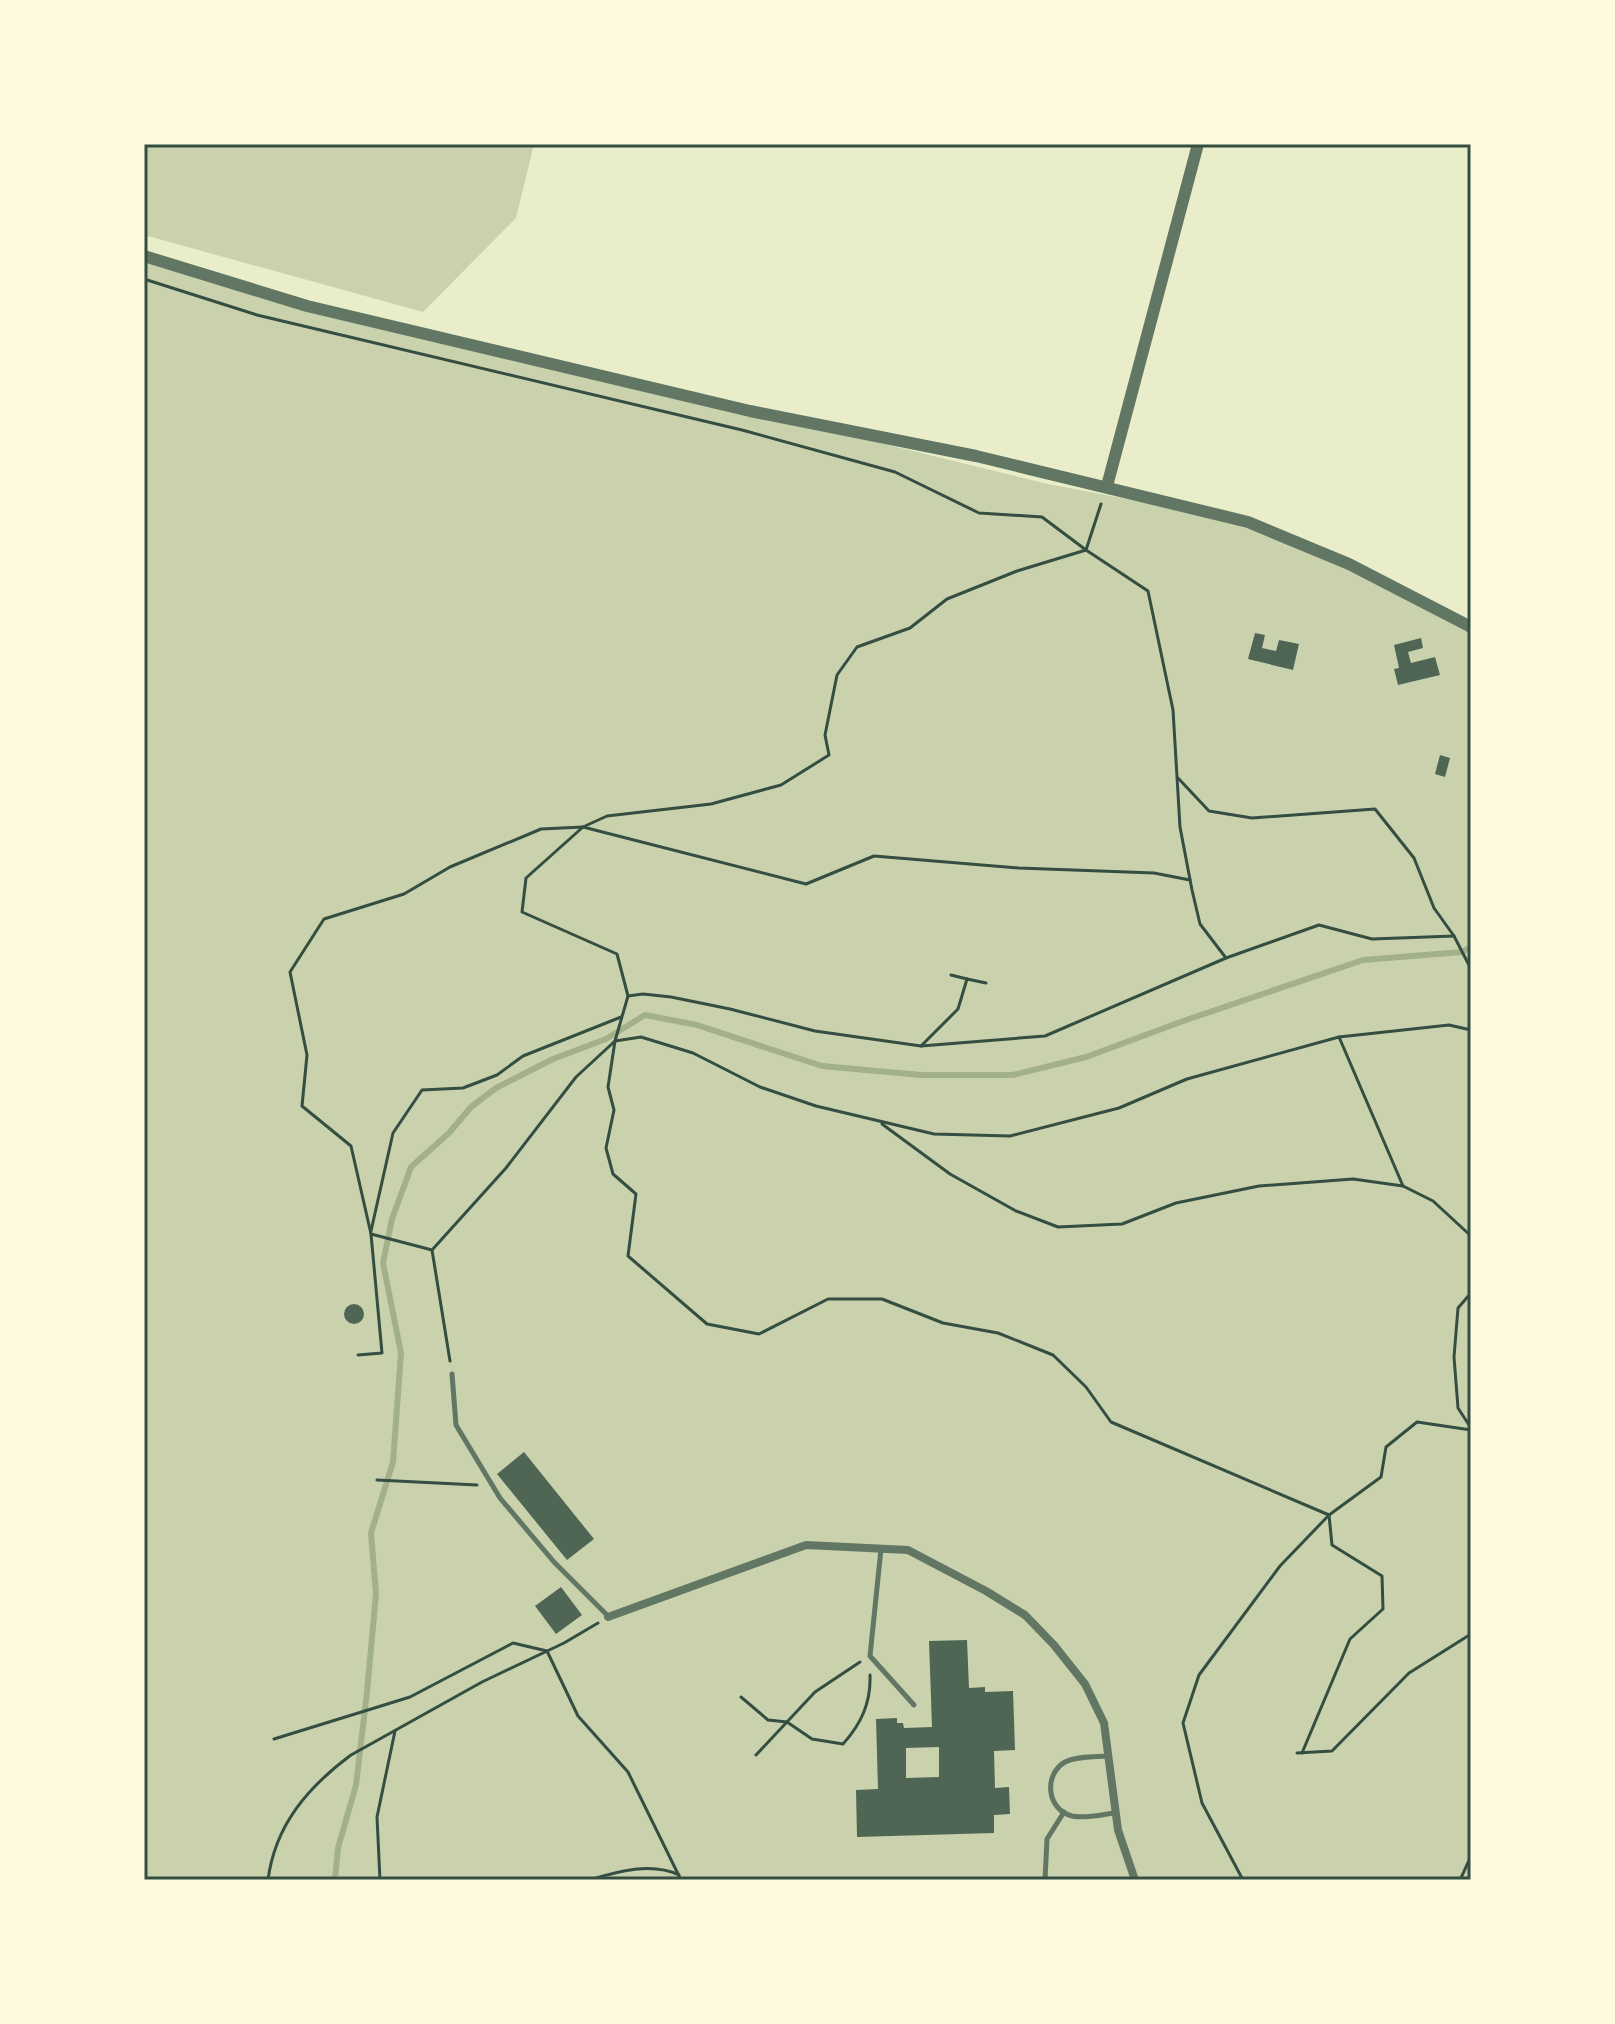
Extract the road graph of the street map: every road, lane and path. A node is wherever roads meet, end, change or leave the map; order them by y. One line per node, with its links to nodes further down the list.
1 (1198, 144): 4 (street)
2 (144, 256): 4 (street)
3 (144, 279): 5 (path)
4 (1107, 486): 5 (path); 6 (street)
5 (1086, 550): 7 (path); 8 (path)
6 (1471, 627)
7 (1177, 778): 9 (path); 10 (path)
8 (583, 827): 9 (path); 16 (path); 24 (path)
9 (1190, 880): 11 (path)
10 (1454, 936): 11 (path); 12 (path)
11 (1226, 958): 21 (path)
12 (1471, 969)
13 (951, 975): 14 (path)
14 (967, 979): 15 (path); 21 (path)
15 (986, 983)
16 (628, 996): 17 (path); 21 (path)
17 (621, 1017): 20 (path); 24 (path)
18 (1471, 1030): 19 (path)
19 (1339, 1037): 22 (path); 23 (path)
20 (615, 1041): 22 (path); 26 (path); 33 (path)
21 (921, 1046)
22 (879, 1121): 23 (path)
23 (1403, 1186): 25 (path)
24 (371, 1234): 26 (path); 28 (path)
25 (1471, 1236)
26 (432, 1250): 29 (path)
27 (1471, 1293): 30 (path)
28 (358, 1355)
29 (452, 1374): 32 (lane)
30 (1471, 1429): 33 (path)
31 (377, 1480): 32 (path)
32 (492, 1485): 35 (lane)
33 (1329, 1515): 36 (path); 56 (path)
34 (881, 1549): 35 (street); 38 (lane); 45 (street)
35 (608, 1617): 37 (path)
36 (1471, 1634)
37 (547, 1651): 42 (path); 43 (path); 49 (path)
38 (870, 1656): 40 (lane); 41 (path); 41 (path)
39 (741, 1697): 41 (path)
40 (914, 1705)
41 (787, 1722): 44 (path)
42 (395, 1731): 51 (path); 52 (path)
43 (274, 1739)
44 (756, 1755)
45 (1109, 1756): 46 (lane); 47 (street)
46 (1064, 1812): 47 (lane); 54 (lane)
47 (1117, 1813): 55 (street)
48 (1471, 1856): 57 (path)
49 (680, 1877): 53 (path)
50 (1471, 1877): 57 (path)
51 (268, 1880)
52 (380, 1880)
53 (590, 1880)
54 (1045, 1880)
55 (1135, 1880)
56 (1243, 1880)
57 (1461, 1880)

